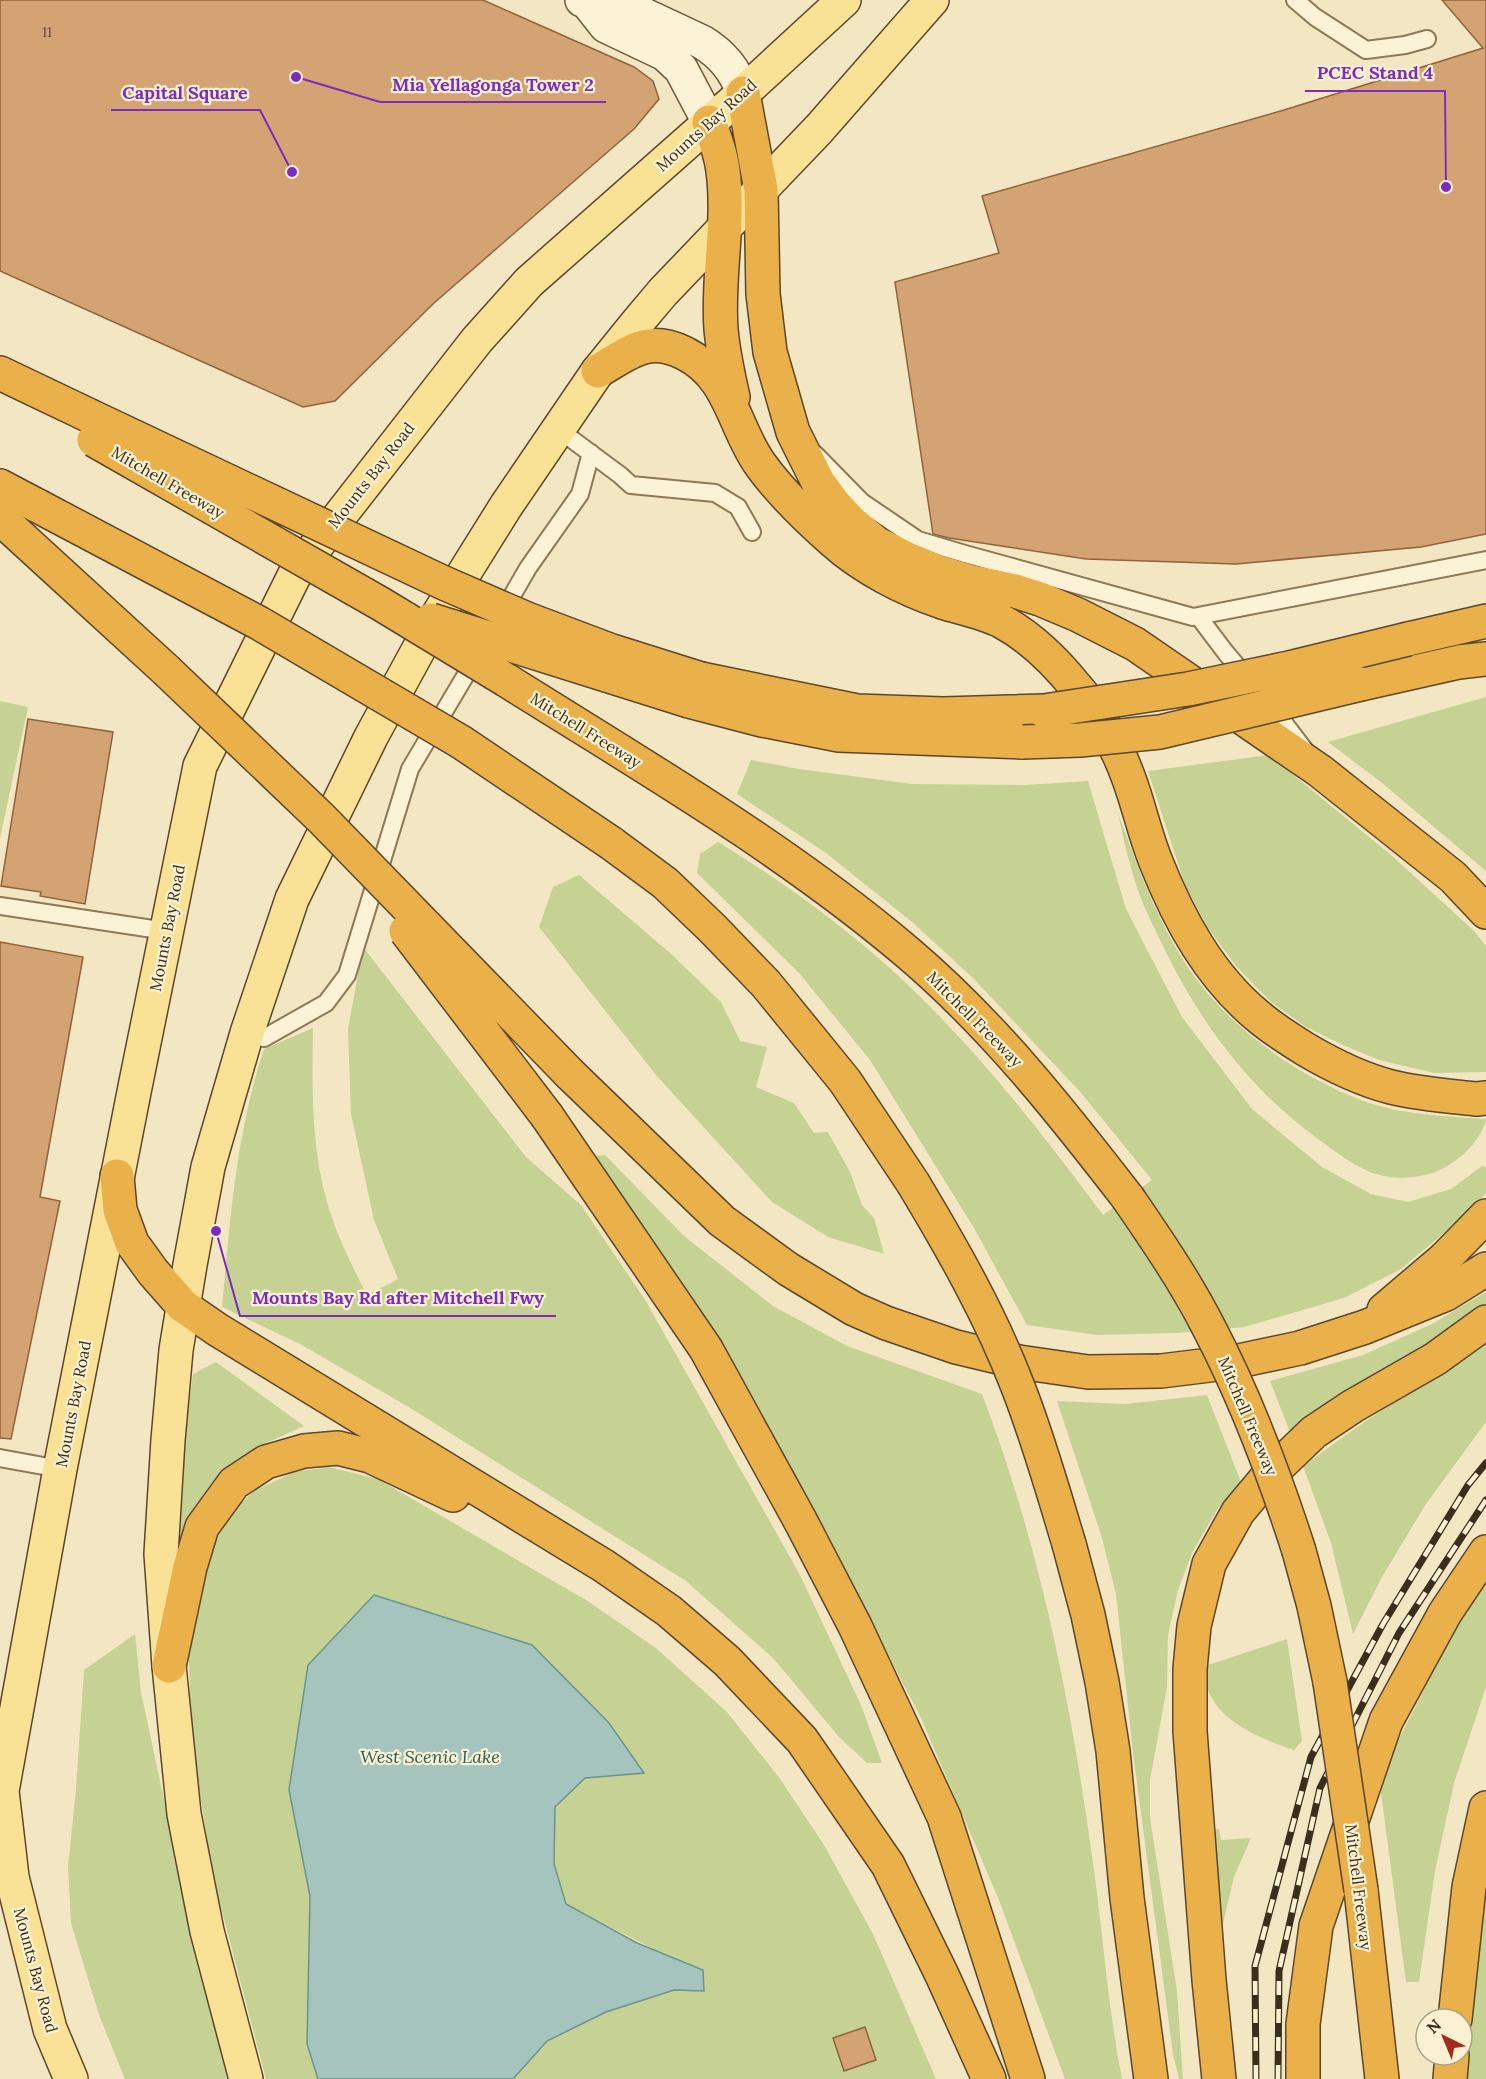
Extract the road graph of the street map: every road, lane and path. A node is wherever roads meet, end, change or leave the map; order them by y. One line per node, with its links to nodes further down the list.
1 (844, 0): 8 (main road, Mounts Bay Road)
2 (932, 0): 10 (main road)
3 (1295, 0): 6 (lane)
4 (1313, 0): 6 (lane)
5 (585, 1): 8 (main road); 9 (main road)
6 (1315, 17): 7 (lane)
7 (1427, 39)
8 (743, 93): 9 (main road, Mounts Bay Road); 10 (highway)
9 (710, 122): 11 (highway); 34 (main road, Mounts Bay Road)
10 (761, 190): 11 (main road); 18 (highway)
11 (725, 228): 12 (main road); 15 (highway)
12 (598, 371): 15 (highway); 17 (main road)
13 (0, 374): 16 (highway)
14 (0, 385): 16 (highway, Mitchell Freeway)
15 (736, 414): 36 (highway)
16 (84, 423): 24 (highway, Mitchell Freeway, bridge); 28 (highway, bridge)
17 (558, 429): 19 (lane); 35 (main road)
18 (793, 432): 25 (lane); 30 (highway)
19 (591, 453): 21 (lane); 35 (lane)
20 (0, 486): 55 (highway, bridge)
21 (752, 532)
22 (9, 539): 31 (highway, bridge)
23 (1486, 560): 25 (lane)
24 (381, 604): 28 (highway, bridge); 58 (highway, Mitchell Freeway, bridge)
25 (1198, 616): 30 (lane)
26 (1486, 621): 29 (highway, bridge)
27 (1486, 658): 29 (highway, bridge)
28 (695, 690): 29 (highway)
29 (1030, 722)
30 (1320, 771): 33 (highway)
31 (321, 819): 42 (highway, bridge); 54 (highway, bridge)
32 (0, 906): 34 (lane)
33 (1486, 912)
34 (166, 931): 37 (main road, Mounts Bay Road)
35 (247, 1033): 40 (main road)
36 (1486, 1098)
37 (117, 1176): 40 (highway); 44 (main road, Mounts Bay Road)
38 (1486, 1216): 42 (highway)
39 (1486, 1269): 42 (highway)
40 (183, 1306): 46 (highway); 47 (main road)
41 (1486, 1322): 56 (highway)
42 (1365, 1327)
43 (0, 1458): 44 (lane)
44 (60, 1469): 48 (main road, Mounts Bay Road)
45 (1486, 1552): 57 (highway)
46 (604, 1566): 47 (highway); 53 (highway)
47 (169, 1666): 52 (main road)
48 (1, 1791): 51 (main road, Mounts Bay Road)
49 (1486, 1808): 50 (highway)
50 (1456, 2007)
51 (70, 2079)
52 (246, 2079)
53 (989, 2079)
54 (1028, 2079)
55 (1150, 2079)
56 (1220, 2079)
57 (1303, 2079)
58 (1382, 2079)

